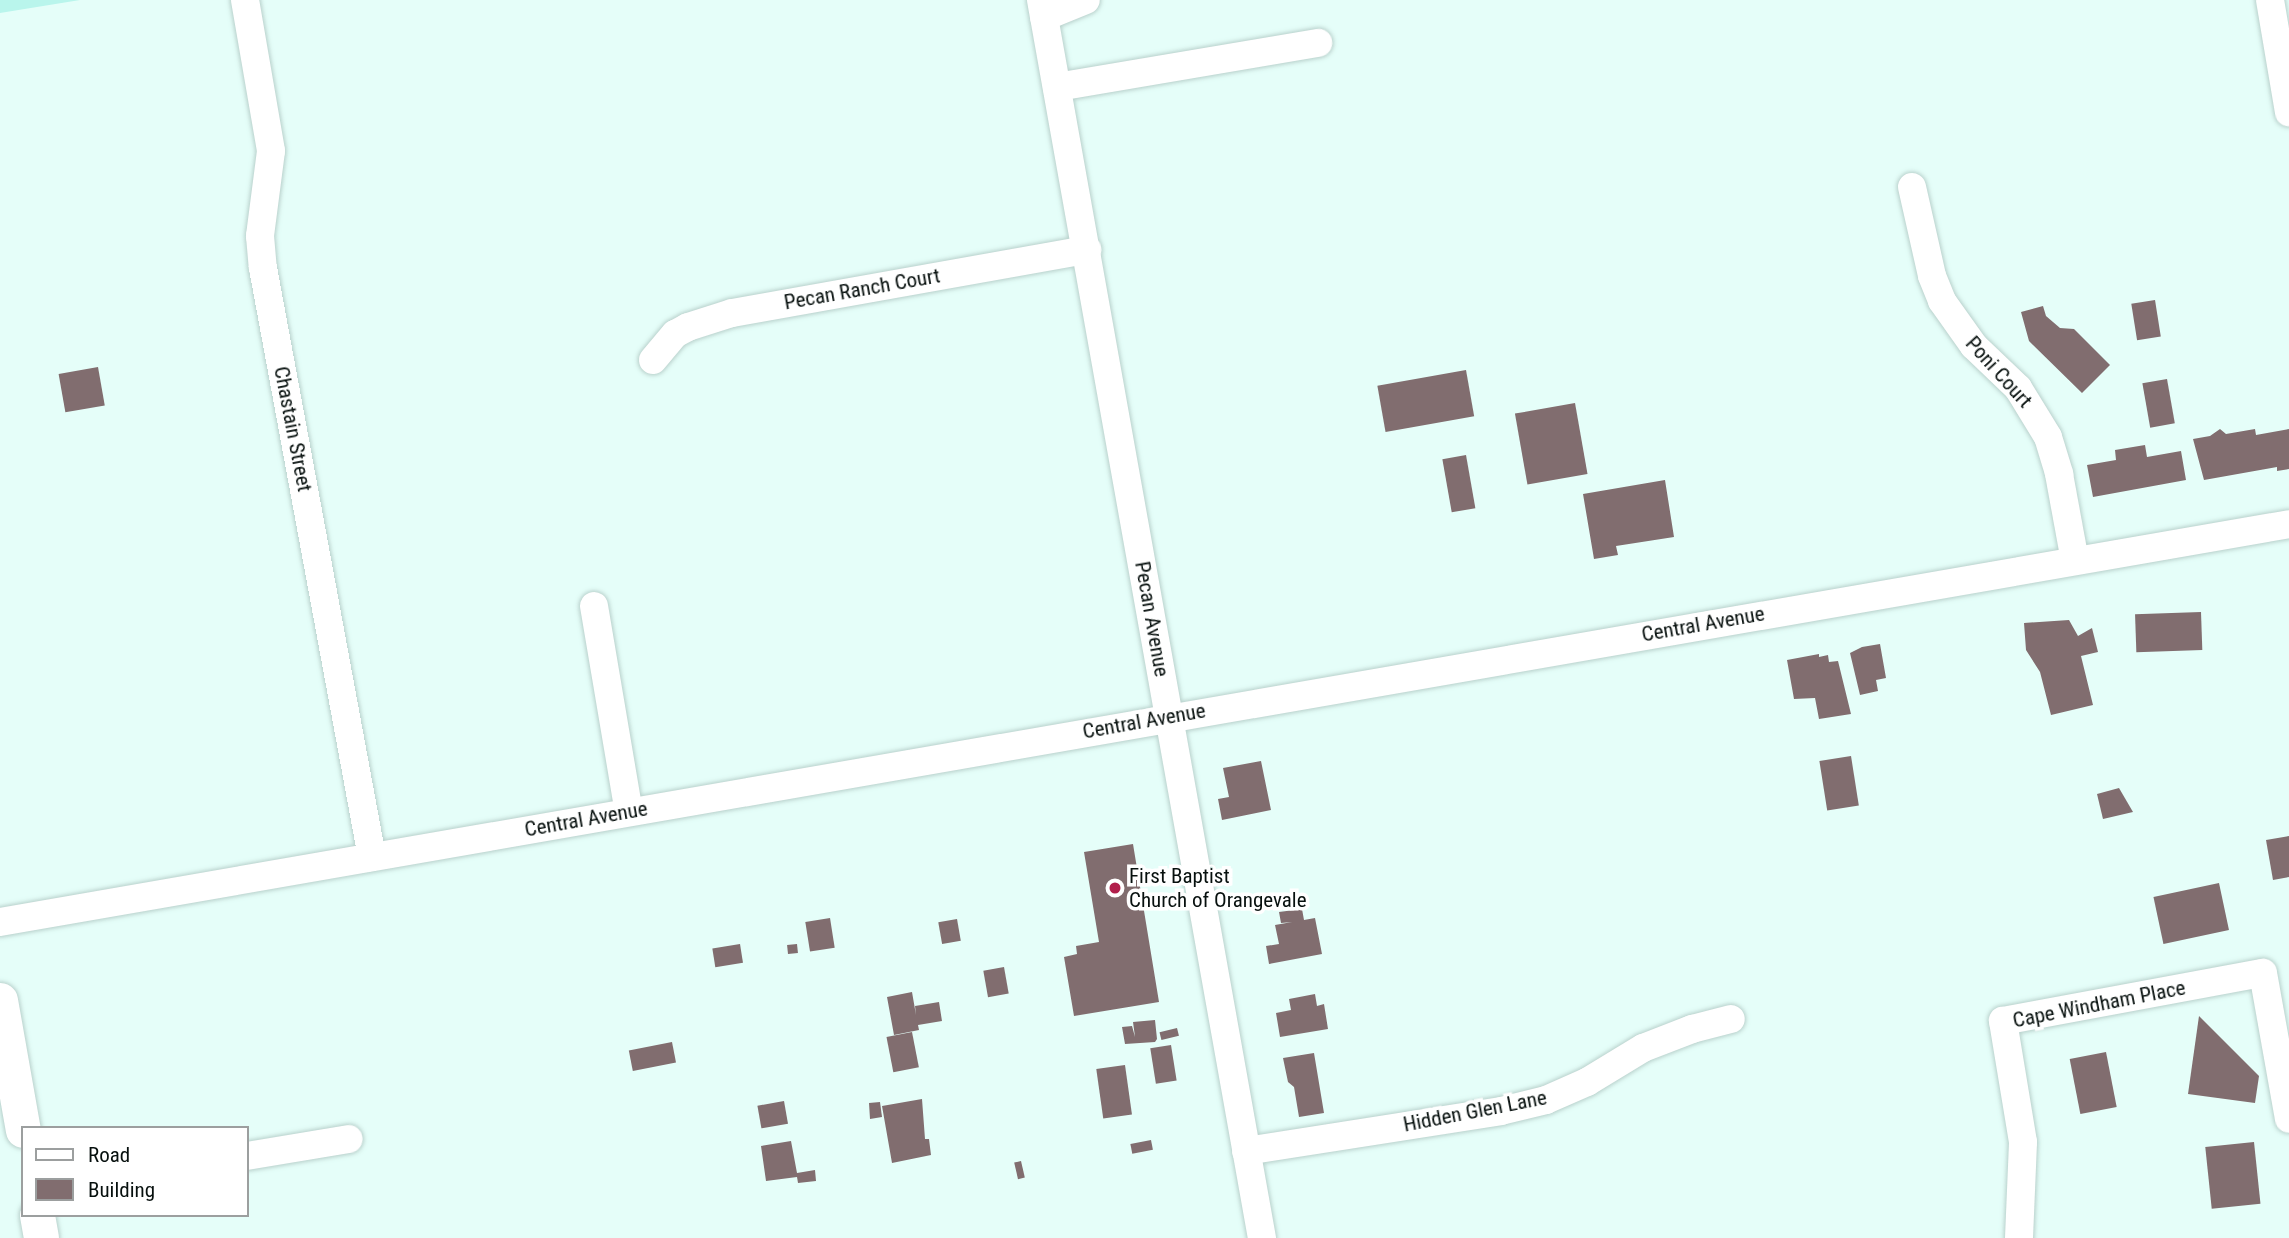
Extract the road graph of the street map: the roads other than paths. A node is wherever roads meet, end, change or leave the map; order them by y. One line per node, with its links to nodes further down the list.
1 (245, 0): 16 (street, Chastain Street)
2 (1086, 0): 4 (street)
3 (2270, 0): 7 (street)
4 (1043, 8): 6 (street, Pecan Avenue)
5 (1318, 43): 6 (street)
6 (1057, 87): 9 (street, Pecan Avenue)
7 (2289, 112)
8 (1912, 187): 12 (street, Poni Court)
9 (1087, 250): 10 (street, Pecan Ranch Court); 14 (street, Pecan Avenue)
10 (653, 360)
11 (2289, 524): 12 (street, Central Avenue)
12 (2075, 561): 14 (street, Central Avenue)
13 (594, 606): 15 (street)
14 (1170, 717): 15 (street, Central Avenue); 23 (street, Pecan Avenue)
15 (629, 812): 16 (street, Central Avenue)
16 (372, 857): 17 (street, Central Avenue)
17 (0, 922)
18 (0, 1000): 21 (main road)
19 (1731, 1019): 23 (street, Hidden Glen Lane)
20 (2289, 1119): 28 (street, Cape Windham Place)
21 (22, 1126)
22 (349, 1139): 24 (street)
23 (1246, 1152): 27 (street, Pecan Avenue)
24 (248, 1156)
25 (37, 1217): 26 (main road)
26 (41, 1238)
27 (1262, 1238)
28 (2019, 1238)

